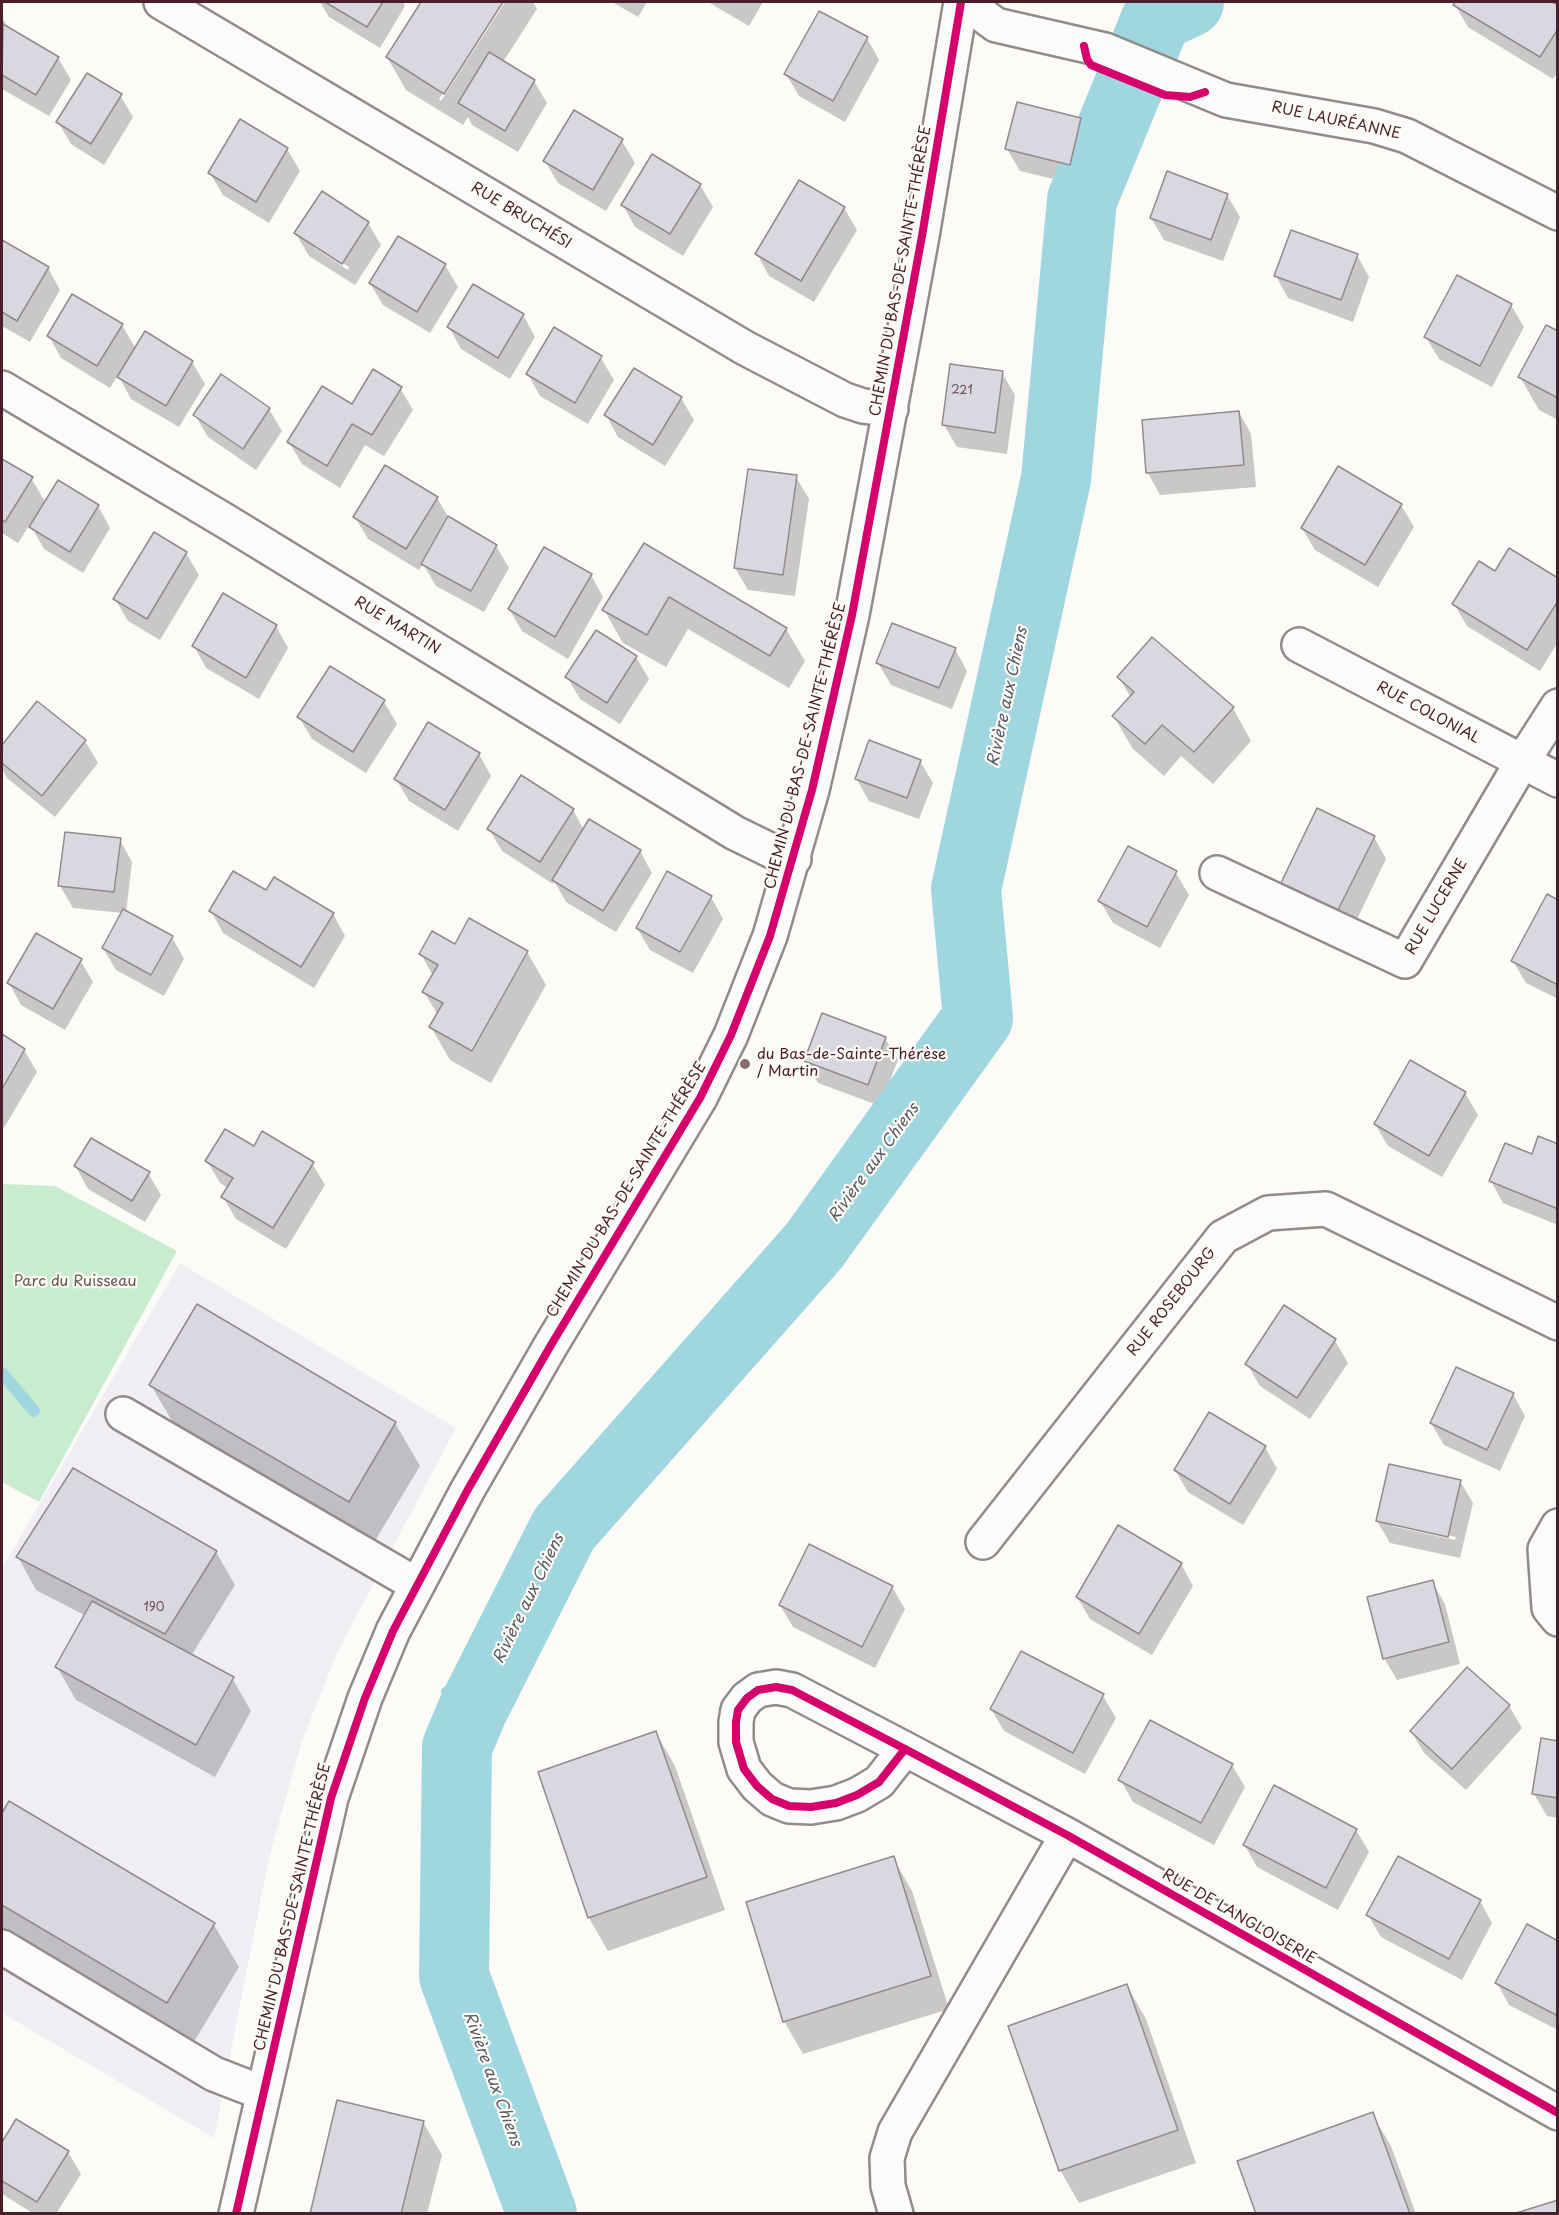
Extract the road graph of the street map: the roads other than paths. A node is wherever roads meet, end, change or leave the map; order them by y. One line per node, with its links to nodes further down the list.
1 (160, 2): 5 (street, RUE BRUCHÉSI)
2 (963, 2): 3 (street, RUE LAURÉANNE); 5 (street, CHEMIN DU BAS-DE-SAINTE-THÉRÈSE)
3 (1557, 213)
4 (2, 388): 10 (street, RUE MARTIN)
5 (891, 409): 10 (street, CHEMIN DU BAS-DE-SAINTE-THÉRÈSE)
6 (1299, 645): 8 (street, RUE COLONIAL)
7 (1557, 706): 8 (street, RUE LUCERNE)
8 (1522, 762): 9 (street, RUE COLONIAL); 11 (street, RUE LUCERNE)
9 (1557, 780)
10 (794, 859): 16 (street, CHEMIN DU BAS-DE-SAINTE-THÉRÈSE)
11 (1217, 873)
12 (1557, 1323): 15 (street, RUE ROSEBOURG)
13 (123, 1414): 16 (street)
14 (1557, 1526): 17 (street)
15 (983, 1542)
16 (417, 1585): 21 (street, CHEMIN DU BAS-DE-SAINTE-THÉRÈSE)
17 (1557, 1619)
18 (905, 1749): 18 (street, RUE DE LANGLOISERIE); 19 (street, RUE DE LANGLOISERIE)
19 (1067, 1835): 22 (street, RUE DE LANGLOISERIE); 24 (street)
20 (2, 1947): 21 (street)
21 (263, 2093): 23 (street, CHEMIN DU BAS-DE-SAINTE-THÉRÈSE)
22 (1557, 2114)
23 (236, 2214)
24 (896, 2214)

